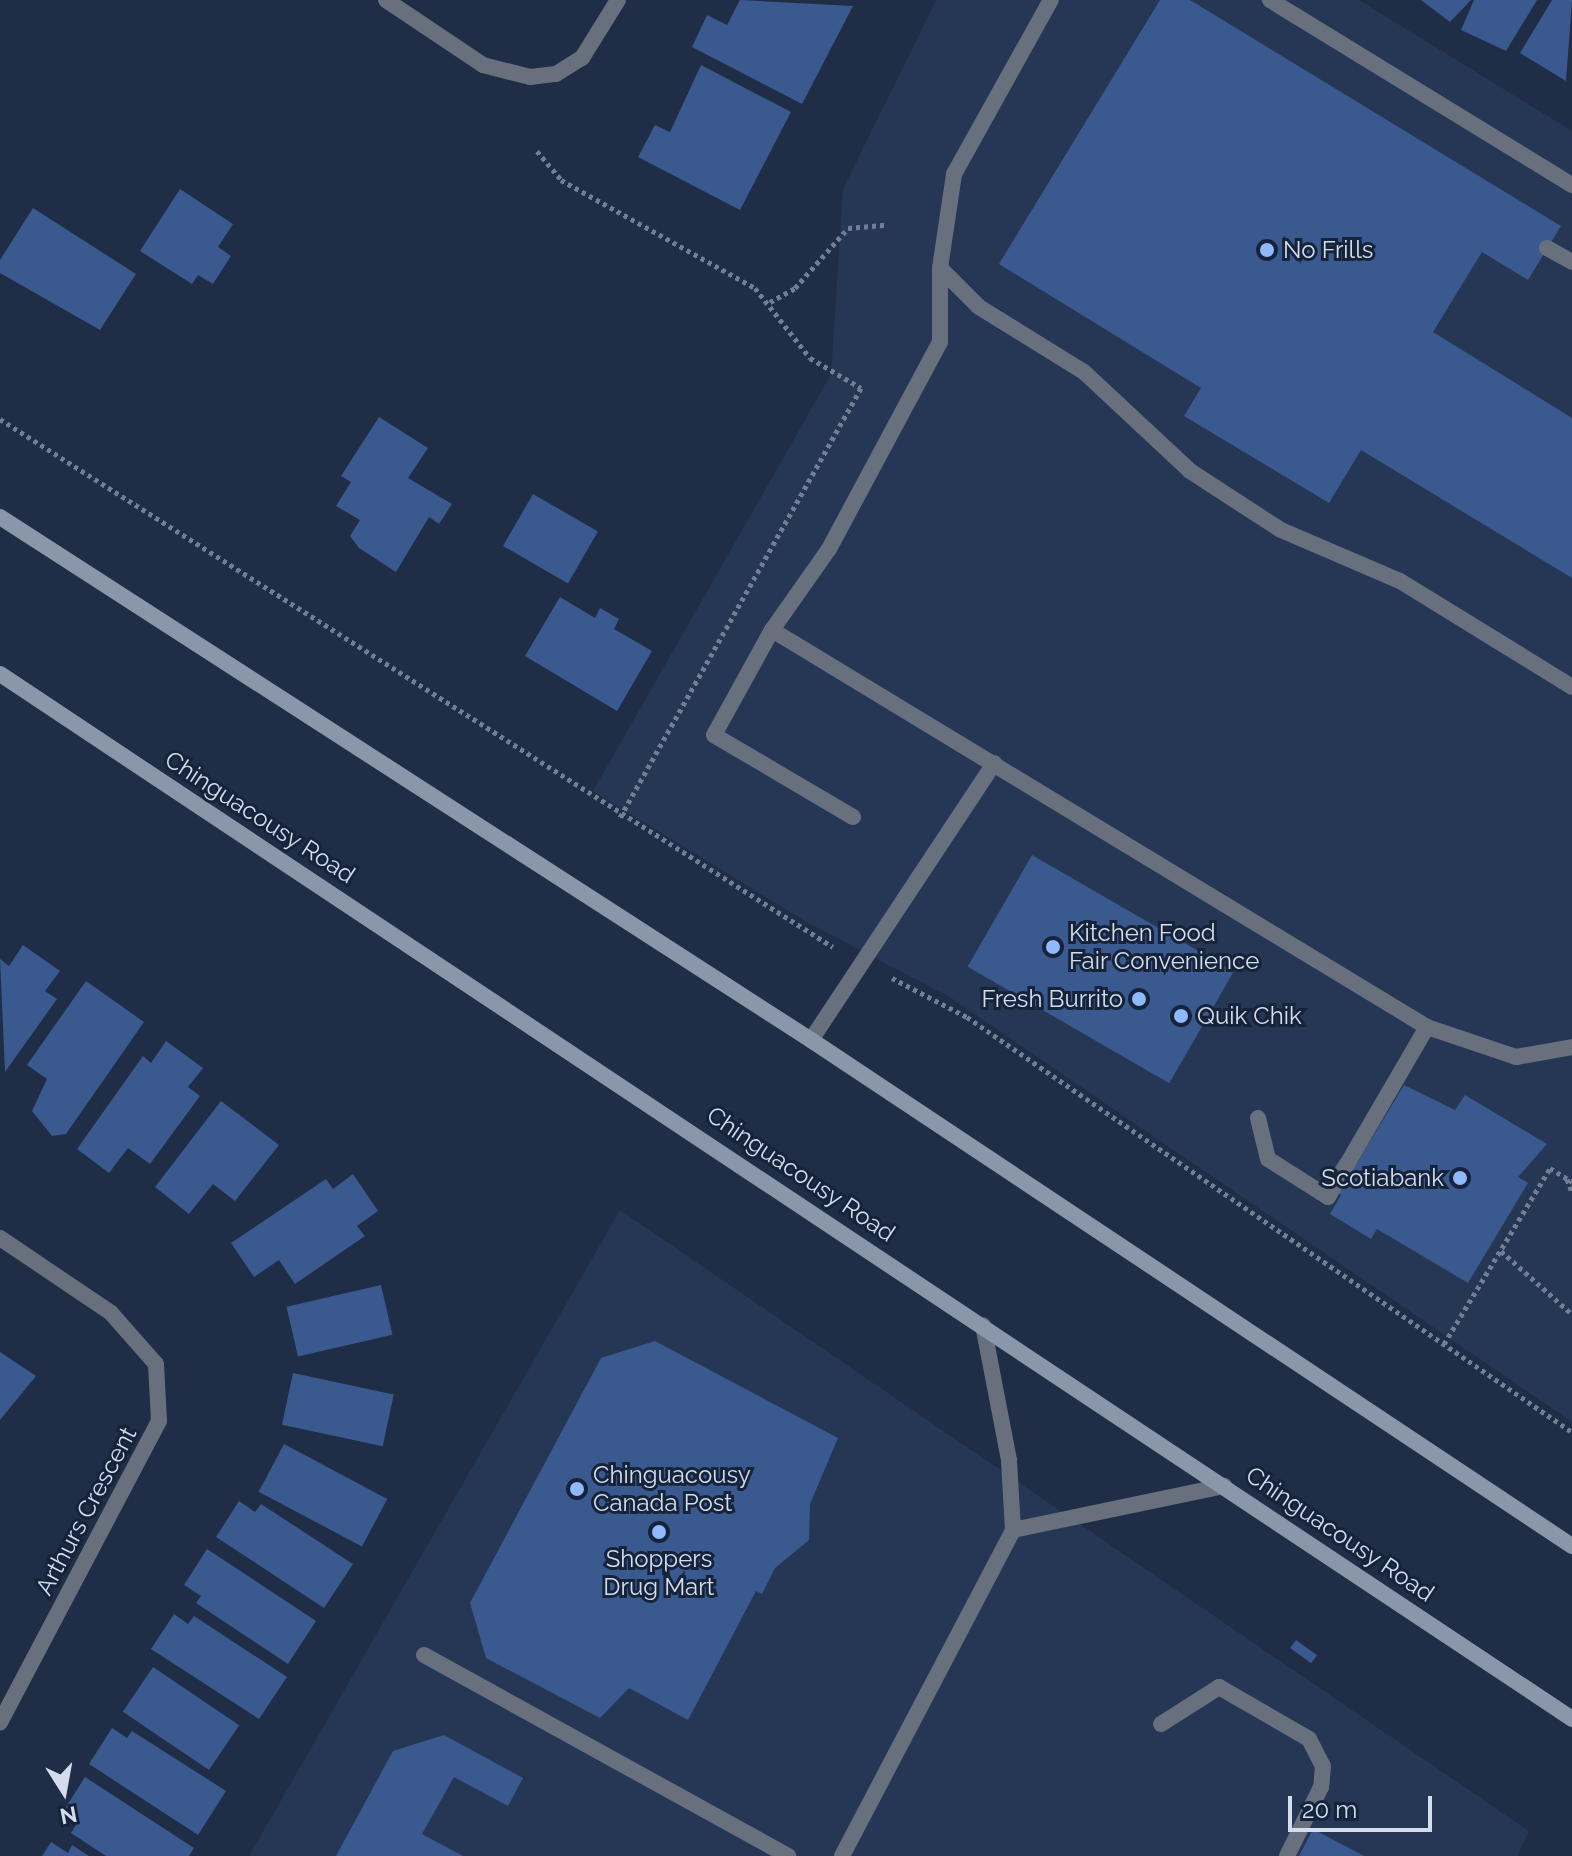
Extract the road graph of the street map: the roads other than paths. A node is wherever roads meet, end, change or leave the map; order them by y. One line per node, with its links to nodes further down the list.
1 (386, 0): 2 (street)
2 (618, 0)
3 (1051, 0): 8 (street)
4 (1270, 0): 5 (street)
5 (1572, 185)
6 (1547, 248): 7 (street)
7 (1572, 262)
8 (940, 268): 10 (street); 12 (street)
9 (0, 517): 16 (main road)
10 (772, 630): 13 (street); 14 (street)
11 (0, 674): 20 (main road, Chinguacousy Road)
12 (1572, 687)
13 (994, 763): 15 (street); 16 (street)
14 (853, 817)
15 (1427, 1027): 17 (street); 18 (street)
16 (811, 1040): 23 (main road)
17 (1572, 1047)
18 (1258, 1118)
19 (0, 1238): 26 (street, Arthurs Crescent)
20 (983, 1325): 21 (main road, Chinguacousy Road); 22 (street)
21 (1224, 1486): 22 (street); 25 (main road, Chinguacousy Road)
22 (1013, 1530): 29 (street)
23 (1572, 1546)
24 (424, 1655): 28 (street)
25 (1572, 1719)
26 (0, 1723)
27 (1161, 1724): 30 (street)
28 (788, 1856)
29 (842, 1856)
30 (1287, 1856)

